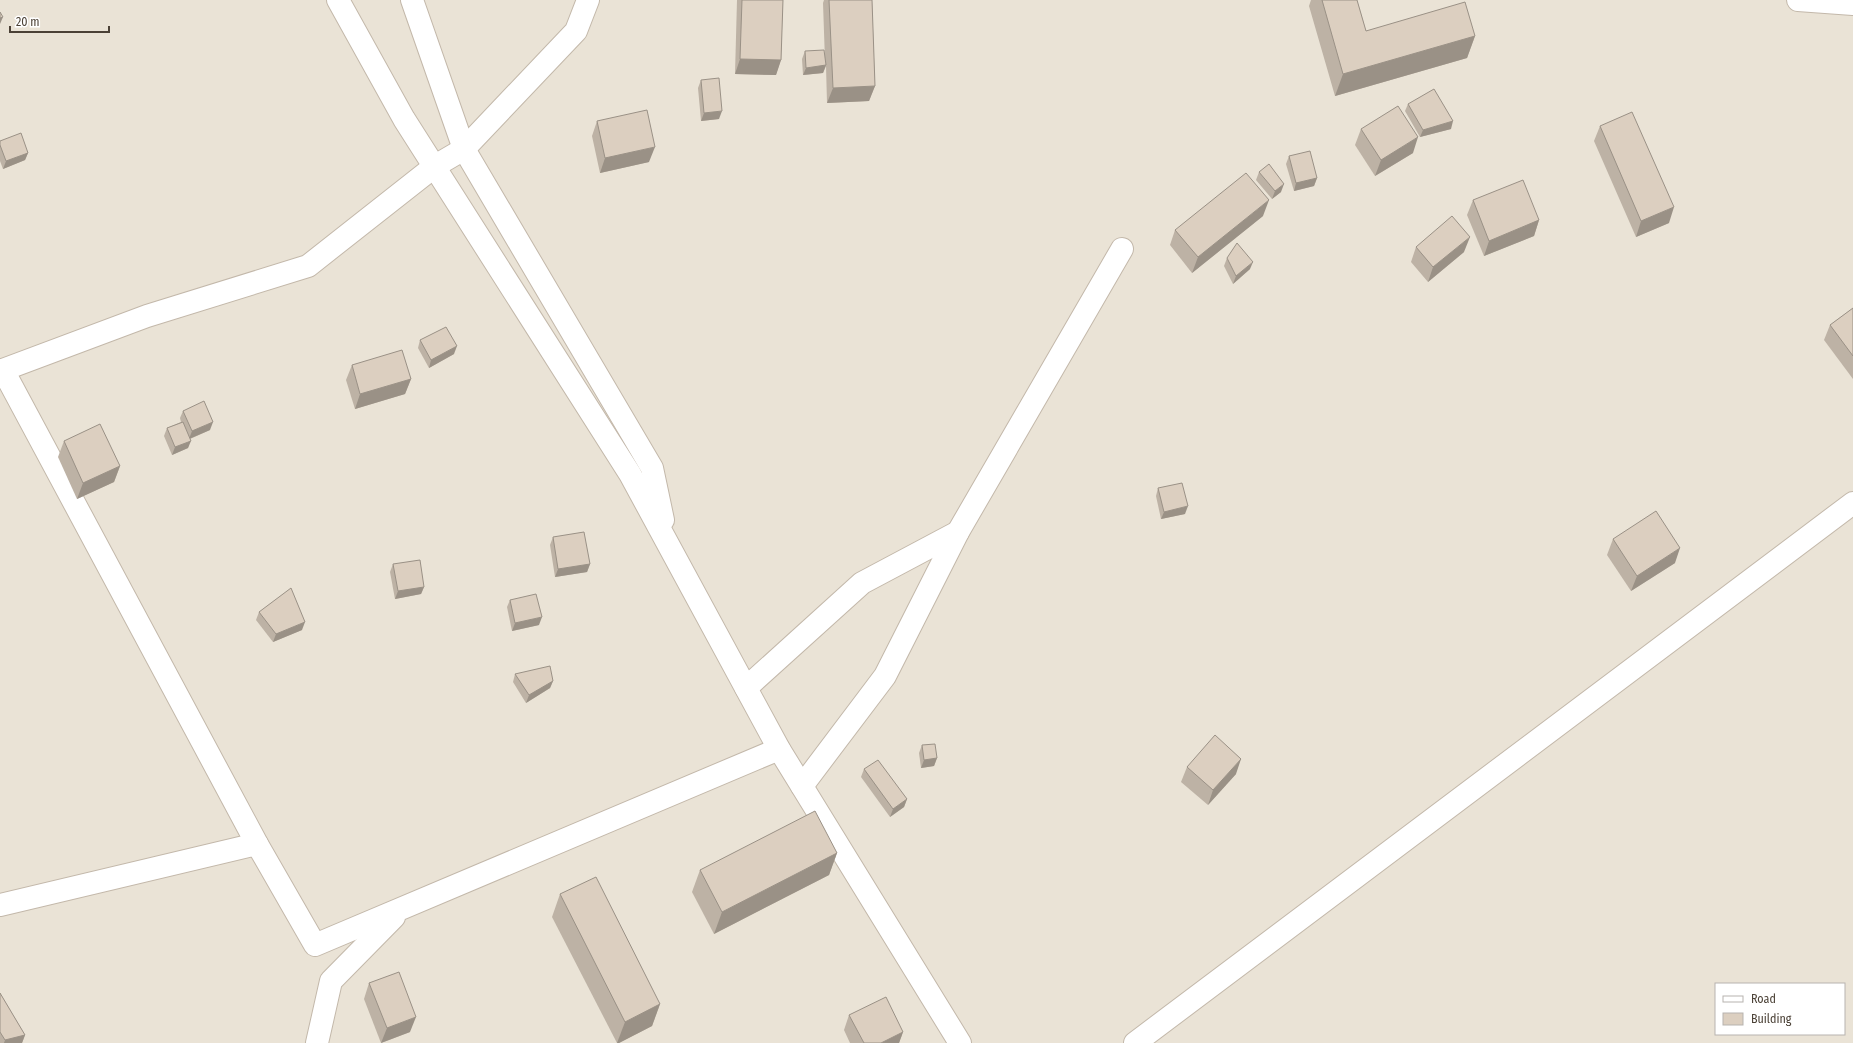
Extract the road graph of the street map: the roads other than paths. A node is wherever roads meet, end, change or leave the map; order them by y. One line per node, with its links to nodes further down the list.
1 (338, 0): 7 (street)
2 (412, 0): 6 (street)
3 (588, 0): 6 (street)
4 (1798, 0): 5 (street)
5 (1853, 4)
6 (464, 149): 7 (street); 12 (street)
7 (434, 166): 9 (street); 12 (street)
8 (1122, 249): 11 (street)
9 (1, 371): 16 (street)
10 (1853, 503): 21 (street)
11 (958, 532): 13 (street); 15 (street)
12 (669, 545): 13 (street)
13 (746, 688): 14 (street)
14 (779, 749): 15 (street); 18 (street)
15 (802, 786): 20 (street)
16 (257, 844): 17 (street); 18 (street)
17 (0, 905)
18 (400, 910): 19 (street)
19 (318, 1043)
20 (960, 1043)
21 (1135, 1043)

